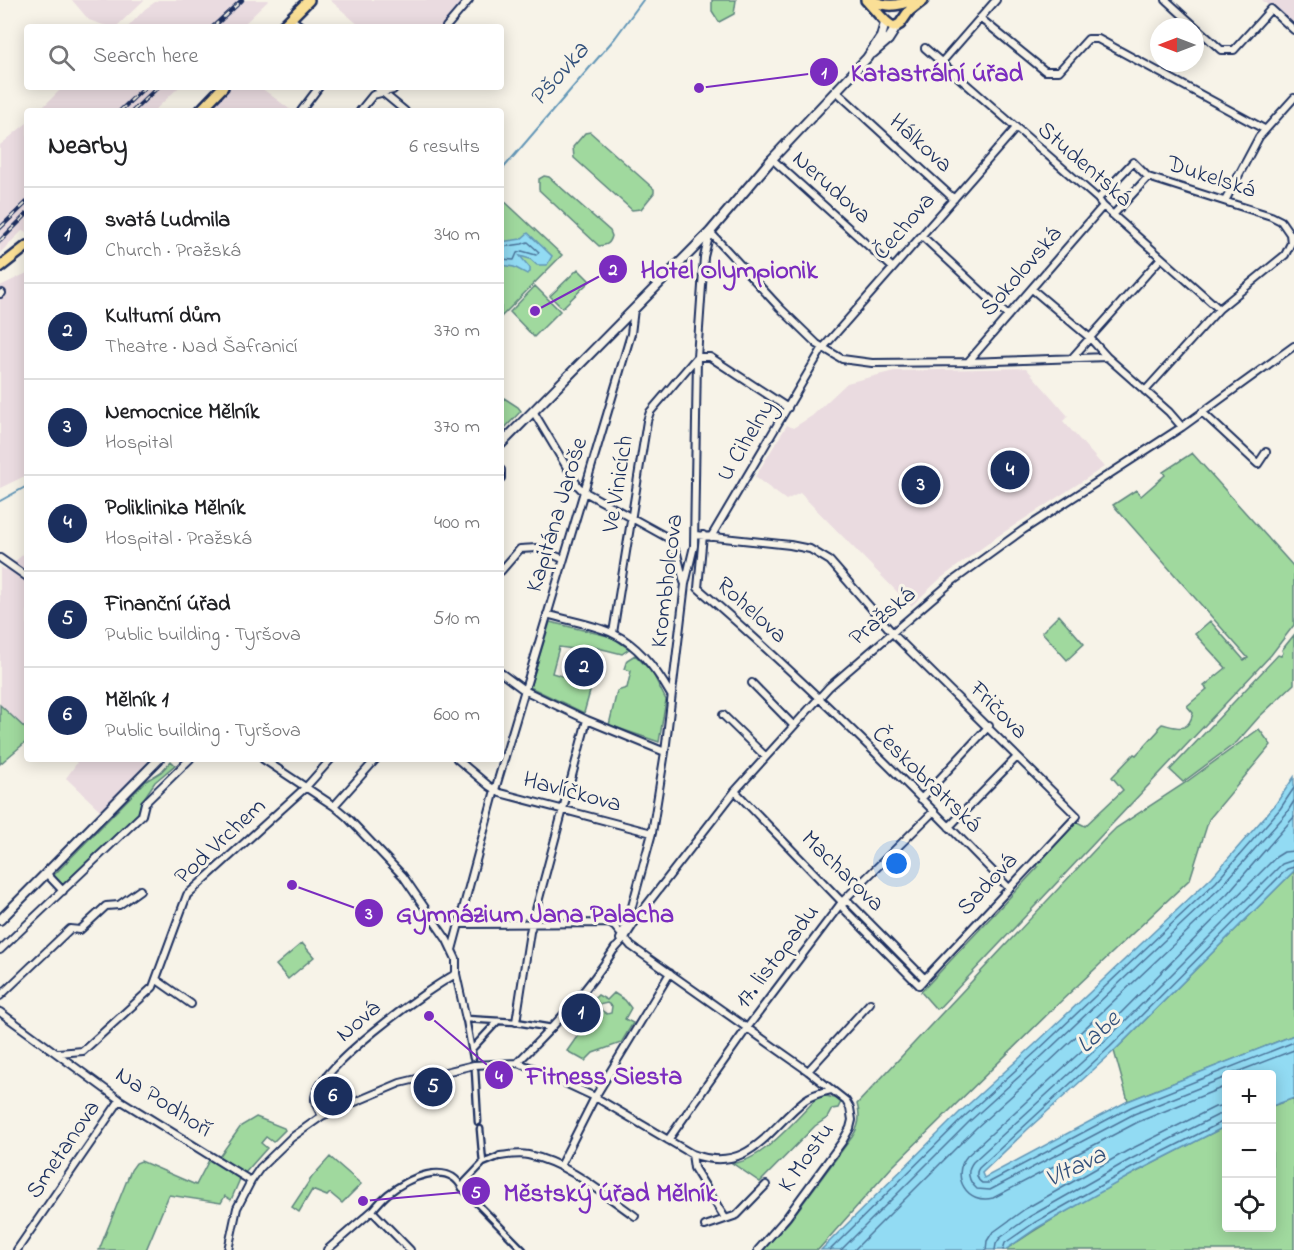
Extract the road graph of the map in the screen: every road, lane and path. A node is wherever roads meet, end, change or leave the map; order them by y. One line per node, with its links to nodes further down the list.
1 (309, 0): 10 (main road)
2 (469, 0): 15 (street)
3 (868, 0): 8 (main road); 11 (main road)
4 (912, 0): 8 (main road)
5 (923, 0): 12 (main road)
6 (996, 0): 9 (street)
7 (1166, 0): 16 (street)
8 (893, 6): 11 (main road); 12 (main road)
9 (980, 18): 19 (street); 32 (street)
10 (291, 19): 13 (main road); 14 (street)
11 (884, 21): 12 (main road); 18 (street)
12 (900, 22): 18 (street)
13 (285, 24)
14 (298, 24)
15 (449, 24)
16 (1294, 30)
17 (925, 48): 19 (street, Studentská)
18 (867, 58): 25 (street)
19 (941, 63): 31 (street, Studentská)
20 (220, 90): 27 (main road)
21 (317, 90): 28 (street)
22 (380, 90): 24 (street)
23 (393, 90): 24 (street)
24 (382, 92): 29 (street); 30 (street)
25 (836, 92): 33 (street); 35 (street, Hálkova)
26 (1294, 98): 32 (street)
27 (203, 108)
28 (303, 108)
29 (362, 108)
30 (401, 108)
31 (1016, 128): 35 (street, Čechova); 36 (street, Studentská)
32 (1264, 129): 37 (street)
33 (772, 159): 40 (street); 45 (street, Nerudova)
34 (1148, 177): 36 (street, Dukelská); 37 (street, Dukelská); 39 (street)
35 (954, 199): 41 (street, Čechova)
36 (1098, 199): 38 (street, Studentská)
37 (1225, 201): 48 (street, Dukelská)
38 (1103, 206): 39 (street, Studentská); 46 (street, Sokolovská)
39 (1114, 214): 43 (street, Studentská)
40 (710, 232): 47 (street); 52 (street); 53 (street, Krombholcova)
41 (922, 236): 45 (street, Čechova); 49 (street)
42 (24, 248): 44 (main road)
43 (1161, 258): 48 (street, Studentská); 50 (street)
44 (0, 267)
45 (893, 268): 52 (street, Čechova)
46 (1032, 289): 49 (street, Sokolovská); 50 (street)
47 (634, 309): 59 (street); 64 (street, Kapitána Jaroše)
48 (1219, 309): 57 (street)
49 (1008, 316): 56 (street, Sokolovská)
50 (1090, 339): 54 (street); 55 (street)
51 (1294, 346): 60 (street, Pražská)
52 (822, 348): 56 (street); 58 (street, U Cihelny)
53 (697, 357): 58 (street); 65 (street, Ve Vinicích); 66 (street, Krombholcova)
54 (1107, 357): 55 (street); 57 (street)
55 (1072, 358): 56 (street)
56 (968, 363)
57 (1145, 391): 61 (street)
58 (788, 408): 68 (street, U Cihelny)
59 (533, 411): 62 (street); 64 (street)
60 (1202, 412): 61 (street, Pražská); 63 (street)
61 (1182, 427): 75 (street, Pražská)
62 (504, 441)
63 (1266, 452)
64 (583, 491): 65 (street); 70 (street, Kapitána Jaroše)
65 (633, 518): 73 (street); 76 (street, Ve Vinicích)
66 (695, 535): 67 (street); 73 (street, Krombholcova)
67 (703, 535): 68 (street); 81 (street, Rohelova)
68 (711, 537): 75 (street, Fričova)
69 (0, 558): 72 (street)
70 (563, 559): 71 (street); 74 (street, Kapitána Jaroše)
71 (504, 567)
72 (24, 575)
73 (685, 584): 80 (street, Krombholcova)
74 (547, 614): 76 (street); 79 (street, Kapitána Jaroše)
75 (892, 632): 81 (street, Pražská); 85 (street, Fričova)
76 (613, 633): 80 (street)
77 (504, 676): 79 (street)
78 (752, 683): 84 (street)
79 (524, 690): 83 (street); 89 (street, Kapitána Jaroše)
80 (672, 693): 86 (street, Krombholcova)
81 (817, 698): 84 (street, Pražská); 100 (street, Českobratrská)
82 (723, 715): 87 (street)
83 (587, 720): 86 (street); 102 (street)
84 (793, 725): 87 (street, Pražská)
85 (989, 726): 88 (street, Fričova); 100 (street)
86 (665, 752): 106 (street, Krombholcova)
87 (765, 756): 99 (street, Pražská)
88 (1017, 757): 104 (street, Fričova); 105 (street)
89 (504, 759)
90 (156, 762): 107 (street)
91 (187, 762): 110 (street)
92 (268, 762): 97 (street)
93 (328, 762): 97 (street, Pod Vrchem)
94 (373, 762): 101 (street)
95 (461, 762): 98 (street, Havlíčkova)
96 (503, 762): 98 (street, Kapitána Jaroše)
97 (306, 787): 101 (street); 127 (street, Pod Vrchem)
98 (495, 790): 102 (street, Havlíčkova); 119 (street, Kapitána Jaroše)
99 (735, 791): 112 (street, Macharova); 113 (street, Pražská)
100 (921, 799): 103 (street, Českobratrská)
101 (334, 806): 123 (street)
102 (562, 810): 106 (street, Havlíčkova); 118 (street)
103 (934, 811): 105 (street, Českobratrská); 112 (street, 17. listopadu)
104 (1077, 816): 108 (street, Sadová)
105 (949, 827): 108 (street, Českobratrská)
106 (652, 833): 111 (street, Krombholcova)
107 (46, 874): 110 (street); 115 (street)
108 (1009, 888): 126 (street, Sadová)
109 (140, 890): 128 (street)
110 (63, 891): 122 (street)
111 (634, 896): 113 (street); 116 (street, Krombholcova)
112 (842, 902): 126 (street, Macharova); 126 (street, Sadová); 136 (street, 17. listopadu)
113 (648, 903): 114 (street, Pražská)
114 (642, 911): 116 (street, Pražská); 120 (street, Pražská)
115 (0, 920)
116 (628, 921): 117 (street); 120 (street, Pražská)
117 (608, 922): 118 (street); 120 (street)
118 (532, 923): 119 (street); 134 (street)
119 (460, 924): 123 (street, Kapitána Jaroše)
120 (621, 935): 121 (street, Pražská); 121 (street, Pražská); 124 (street)
121 (616, 946): 135 (street, Pražská)
122 (0, 950)
123 (452, 950): 125 (street, Kapitána Jaroše)
124 (670, 973): 136 (street); 143 (street)
125 (456, 974): 132 (street, Kapitána Jaroše); 145 (street, Nová)
126 (925, 979)
127 (157, 980): 130 (street); 138 (street, Pod Vrchem)
128 (0, 996)
129 (870, 1003): 141 (street)
130 (191, 1004)
131 (0, 1012): 138 (street)
132 (466, 1019): 133 (street); 137 (street)
133 (498, 1021): 134 (street); 137 (street)
134 (516, 1022): 135 (street)
135 (553, 1028): 140 (street, Pražská)
136 (747, 1028): 141 (street); 148 (street, 17. listopadu)
137 (472, 1049): 139 (street)
138 (58, 1053): 144 (street, Na Podhoří)
139 (474, 1064): 140 (street); 145 (street); 146 (street)
140 (517, 1064): 143 (street, K Mostu)
141 (808, 1071): 142 (street)
142 (831, 1090): 149 (street, K Mostu); 165 (street, K Mostu)
143 (595, 1097): 148 (street, K Mostu); 152 (street)
144 (120, 1100): 153 (street, Na Podhoří); 160 (street, Smetanova)
145 (322, 1116): 153 (street)
146 (478, 1122)
147 (480, 1129): 151 (street)
148 (668, 1140): 149 (street, K Mostu)
149 (692, 1154): 158 (street)
150 (500, 1156): 151 (street); 152 (street)
151 (483, 1162): 155 (street)
152 (560, 1166): 157 (street)
153 (251, 1181): 161 (street)
154 (766, 1185): 158 (street)
155 (462, 1188): 156 (street); 164 (street)
156 (372, 1211): 162 (street); 163 (street)
157 (634, 1216)
158 (724, 1218): 159 (street)
159 (705, 1226)
160 (17, 1250)
161 (228, 1250)
162 (327, 1250)
163 (410, 1250)
164 (523, 1250)
165 (758, 1250)

